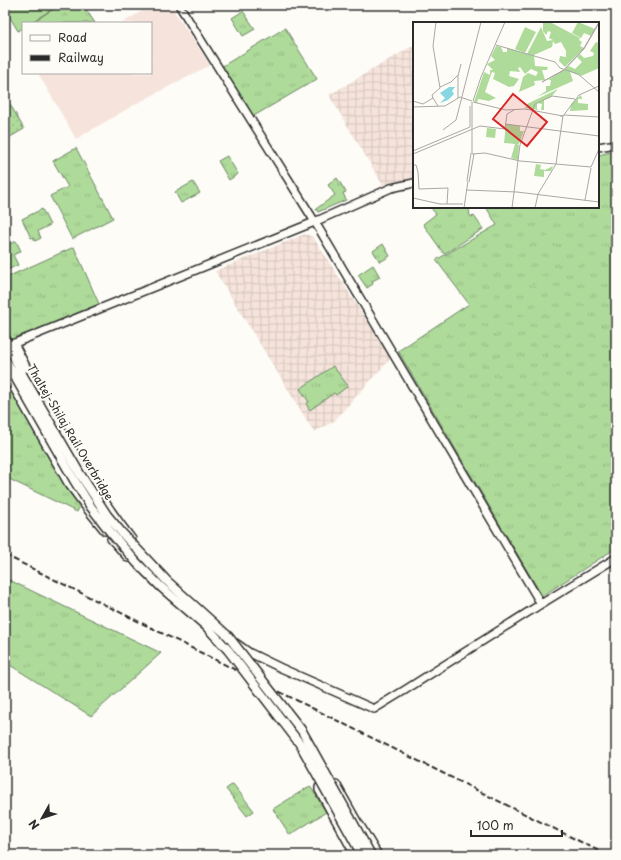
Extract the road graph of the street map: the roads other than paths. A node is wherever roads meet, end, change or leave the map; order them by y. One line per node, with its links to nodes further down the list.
1 (179, 5): 5 (street)
2 (616, 144): 3 (street)
3 (599, 147)
4 (413, 183): 5 (street)
5 (315, 222): 6 (street); 10 (street)
6 (8, 343): 8 (main road, Thaltej-Shilaj Rail Overbridge); 11 (street)
7 (6, 361): 8 (main road, Thaltej-Shilaj Rail Overbridge); 11 (street)
8 (19, 376): 15 (main road, Thaltej-Shilaj Rail Overbridge, bridge); 16 (main road, Thaltej-Shilaj Rail Overbridge, bridge)
9 (616, 558): 10 (street)
10 (541, 604): 11 (street)
11 (227, 637)
12 (358, 823): 13 (street); 13 (street); 17 (street)
13 (344, 834): 14 (street)
14 (355, 855)
15 (362, 855)
16 (371, 855)
17 (378, 855)

